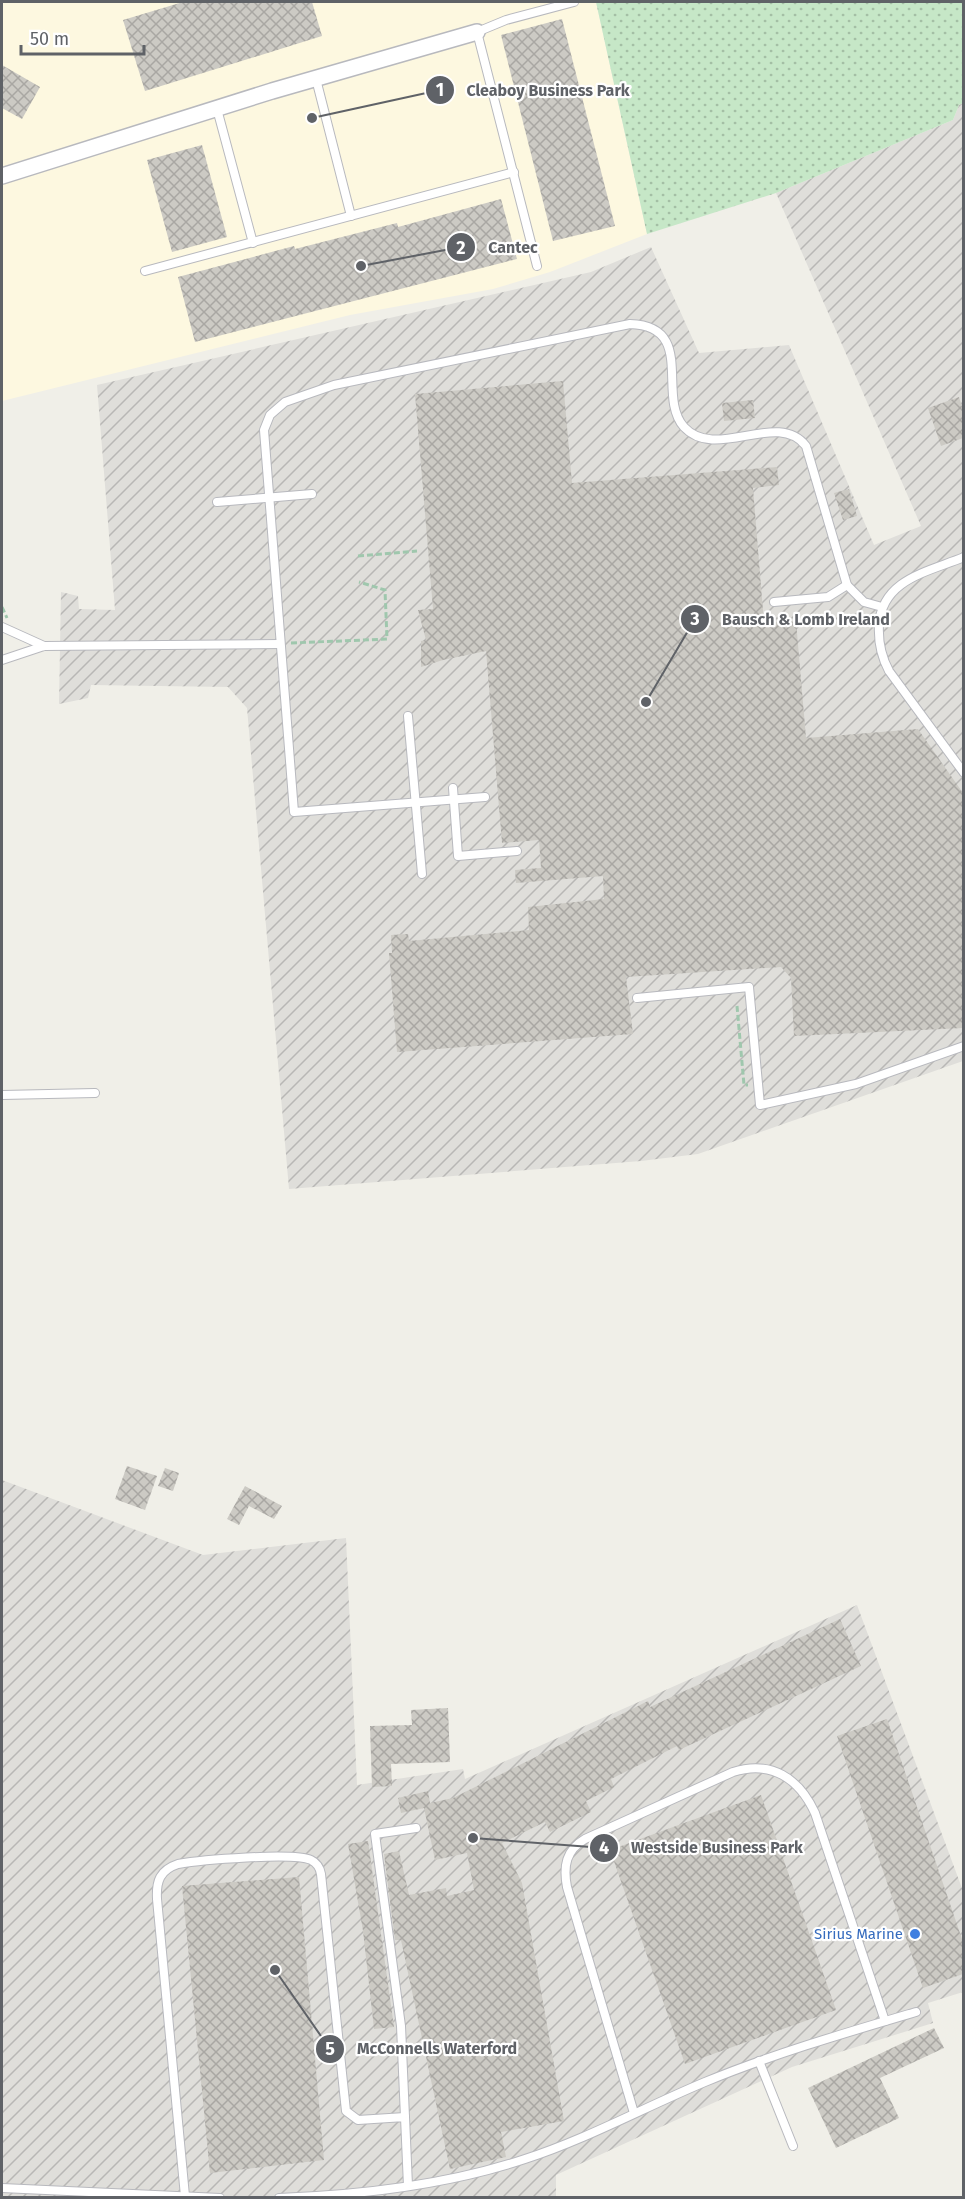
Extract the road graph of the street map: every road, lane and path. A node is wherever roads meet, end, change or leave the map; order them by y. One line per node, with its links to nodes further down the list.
1 (574, 2): 2 (lane)
2 (477, 32): 3 (street); 5 (lane)
3 (316, 79): 4 (street); 7 (lane)
4 (217, 109): 6 (street); 8 (lane)
5 (514, 172): 7 (lane); 9 (lane)
6 (2, 176)
7 (351, 216): 8 (lane)
8 (252, 243): 10 (lane)
9 (537, 266)
10 (145, 272)
11 (312, 494): 12 (lane)
12 (270, 498): 13 (lane); 18 (lane); 22 (lane)
13 (217, 502)
14 (417, 551): 15 (path)
15 (357, 556)
16 (963, 557): 20 (lane)
17 (359, 582): 22 (path)
18 (847, 585): 19 (lane); 20 (lane)
19 (774, 602)
20 (882, 607): 26 (lane)
21 (2, 627): 23 (lane)
22 (280, 644): 23 (lane); 30 (lane)
23 (44, 646): 24 (lane)
24 (2, 660)
25 (408, 716): 30 (lane)
26 (963, 773)
27 (453, 788): 29 (lane)
28 (485, 797): 29 (lane)
29 (453, 800): 30 (lane); 31 (lane)
30 (415, 802): 32 (lane)
31 (517, 851)
32 (422, 874)
33 (637, 998): 34 (lane)
34 (963, 1046)
35 (94, 1093): 36 (lane)
36 (2, 1095)
37 (416, 1828): 42 (lane)
38 (916, 2012): 39 (lane)
39 (885, 2021): 40 (lane); 41 (lane)
40 (759, 2061): 41 (lane); 43 (lane)
41 (634, 2113): 44 (lane)
42 (405, 2117): 44 (lane); 46 (lane)
43 (793, 2146)
44 (408, 2186): 48 (lane)
45 (2, 2188): 46 (lane)
46 (185, 2196): 47 (lane)
47 (220, 2198)
48 (279, 2198)

